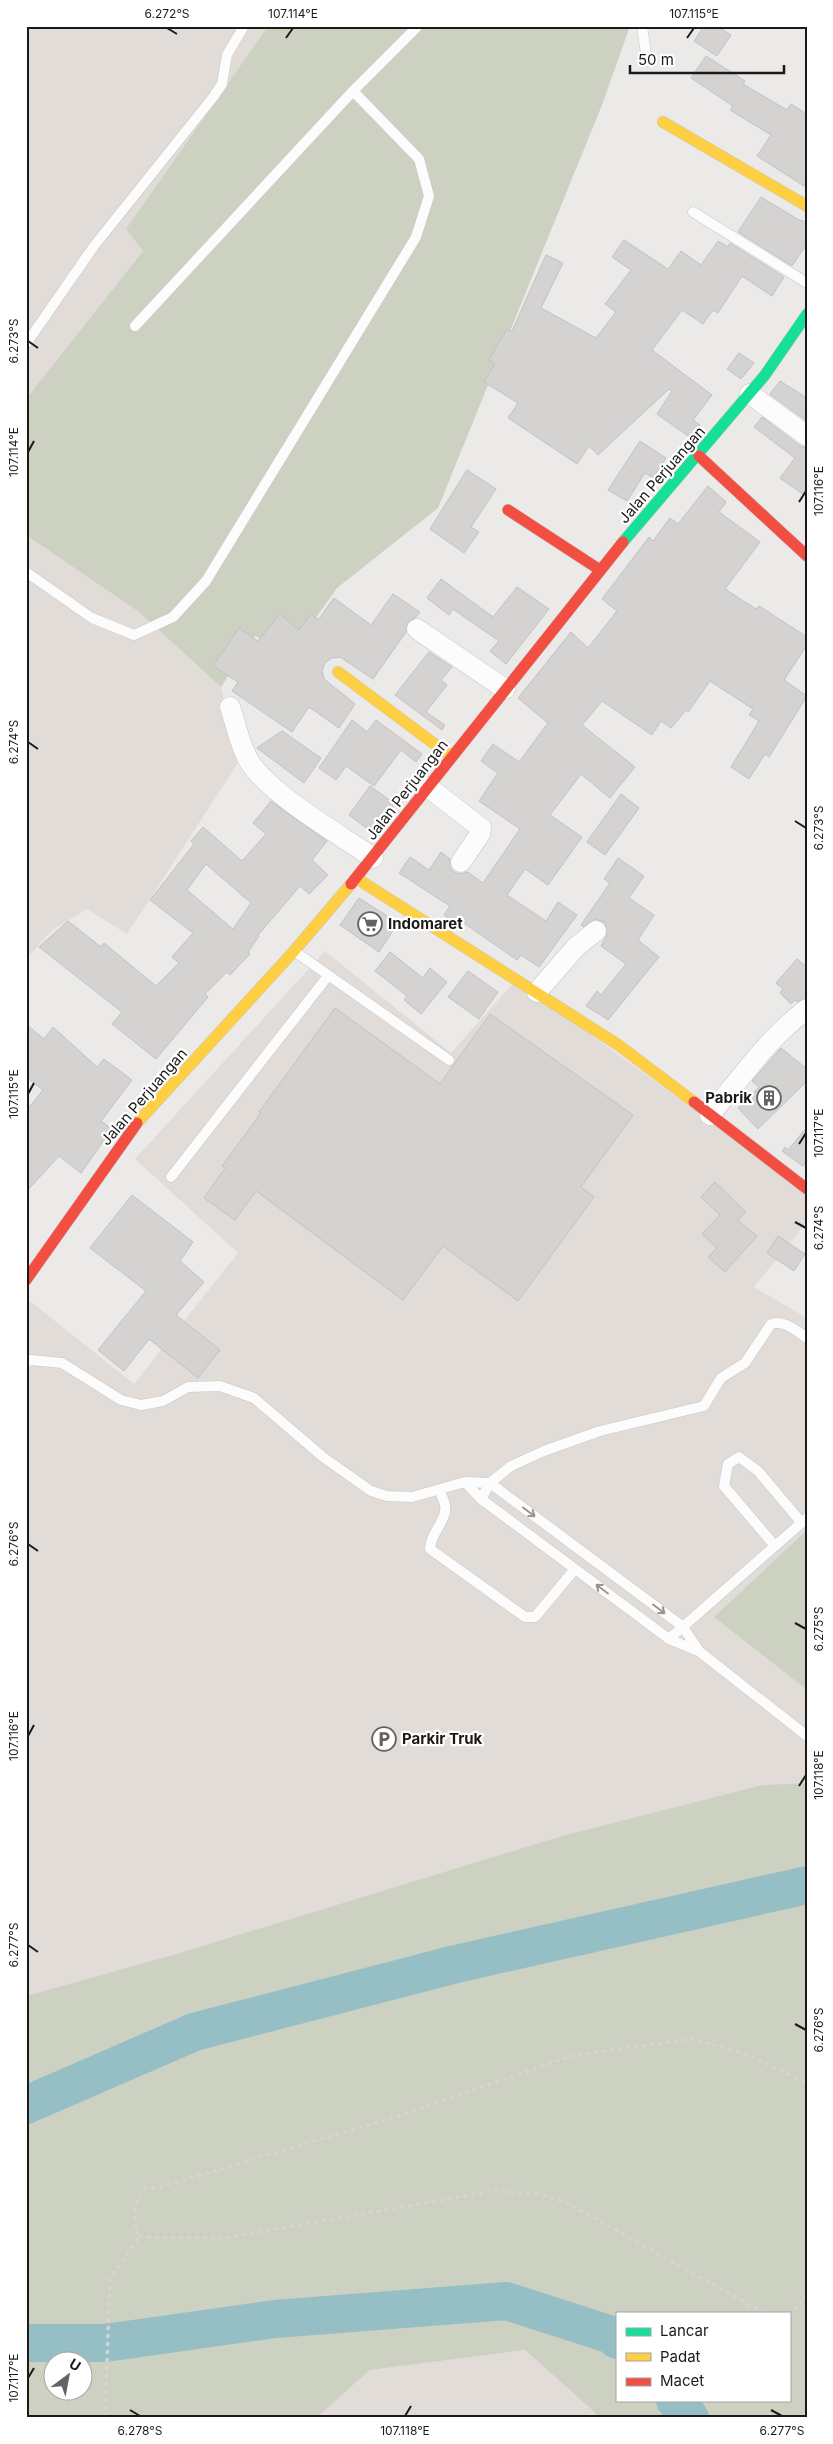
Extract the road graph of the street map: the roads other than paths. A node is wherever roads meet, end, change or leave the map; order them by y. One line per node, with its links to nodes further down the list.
1 (244, 26): 12 (lane)
2 (418, 26): 5 (lane)
3 (642, 26): 4 (lane)
4 (646, 61)
5 (353, 91): 11 (lane); 19 (lane)
6 (663, 122): 7 (street)
7 (807, 206)
8 (694, 212): 9 (lane)
9 (807, 283)
10 (807, 314): 13 (street, Jalan Perjuangan)
11 (135, 326)
12 (26, 344)
13 (750, 394): 14 (street); 15 (street, Jalan Perjuangan)
14 (807, 436)
15 (699, 456): 17 (street); 18 (street, Jalan Perjuangan)
16 (508, 510): 18 (street)
17 (807, 556)
18 (600, 570): 22 (street, Jalan Perjuangan)
19 (26, 572)
20 (417, 630): 22 (street)
21 (338, 672): 24 (street)
22 (505, 689): 24 (street, Jalan Perjuangan)
23 (230, 707): 26 (street)
24 (452, 756): 25 (street, Jalan Perjuangan)
25 (428, 787): 26 (street, Jalan Perjuangan); 27 (street)
26 (373, 858): 28 (street, Jalan Perjuangan)
27 (461, 862)
28 (356, 878): 30 (street, Jalan Perjuangan); 32 (street)
29 (596, 931): 32 (street)
30 (294, 951): 31 (lane); 38 (street, Jalan Perjuangan)
31 (328, 976): 34 (lane); 36 (lane)
32 (537, 992): 35 (street)
33 (807, 1009): 35 (street)
34 (449, 1060)
35 (710, 1115): 37 (street)
36 (171, 1177)
37 (807, 1189)
38 (26, 1280)
39 (807, 1338): 42 (lane)
40 (26, 1362): 43 (lane)
41 (465, 1482): 42 (lane); 43 (lane); 44 (lane)
42 (490, 1483): 44 (lane); 48 (lane, one-way to 48)
43 (439, 1490): 47 (lane)
44 (481, 1499): 47 (lane)
45 (804, 1520): 46 (lane); 46 (lane)
46 (775, 1546): 48 (lane)
47 (575, 1569): 49 (lane, one-way to 47)
48 (682, 1626): 49 (lane); 50 (lane)
49 (669, 1639): 50 (lane)
50 (700, 1652): 51 (lane)
51 (807, 1736)

